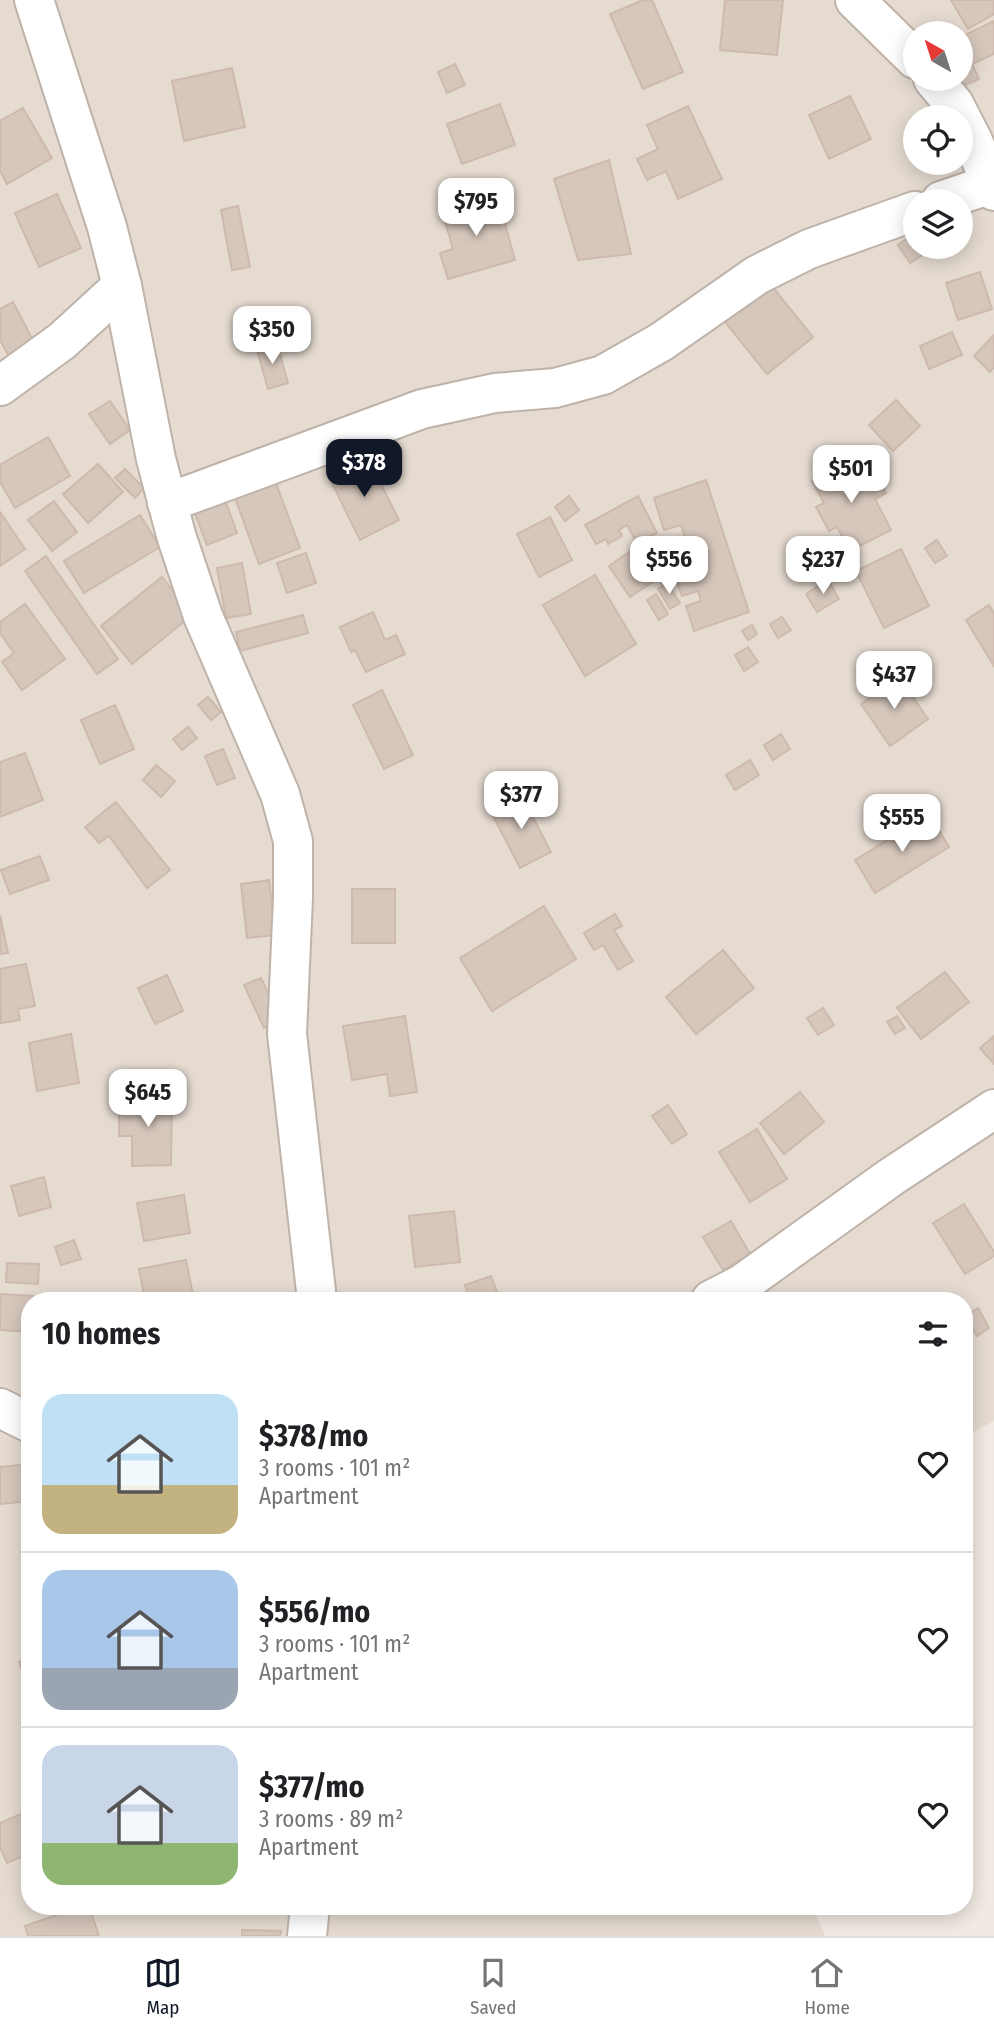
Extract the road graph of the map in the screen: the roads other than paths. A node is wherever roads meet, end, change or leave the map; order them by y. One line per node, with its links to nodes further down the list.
1 (34, 0): 8 (street)
2 (855, 0): 3 (street)
3 (903, 47)
4 (943, 91): 5 (street)
5 (992, 187): 6 (street)
6 (973, 192)
7 (903, 215): 10 (street)
8 (122, 286): 9 (street); 10 (street)
9 (0, 386)
10 (167, 503): 12 (street)
11 (994, 1109): 13 (street)
12 (316, 1292)
13 (726, 1292)
14 (0, 1408): 15 (street)
15 (21, 1418)
16 (309, 1915): 17 (street)
17 (307, 1936)

